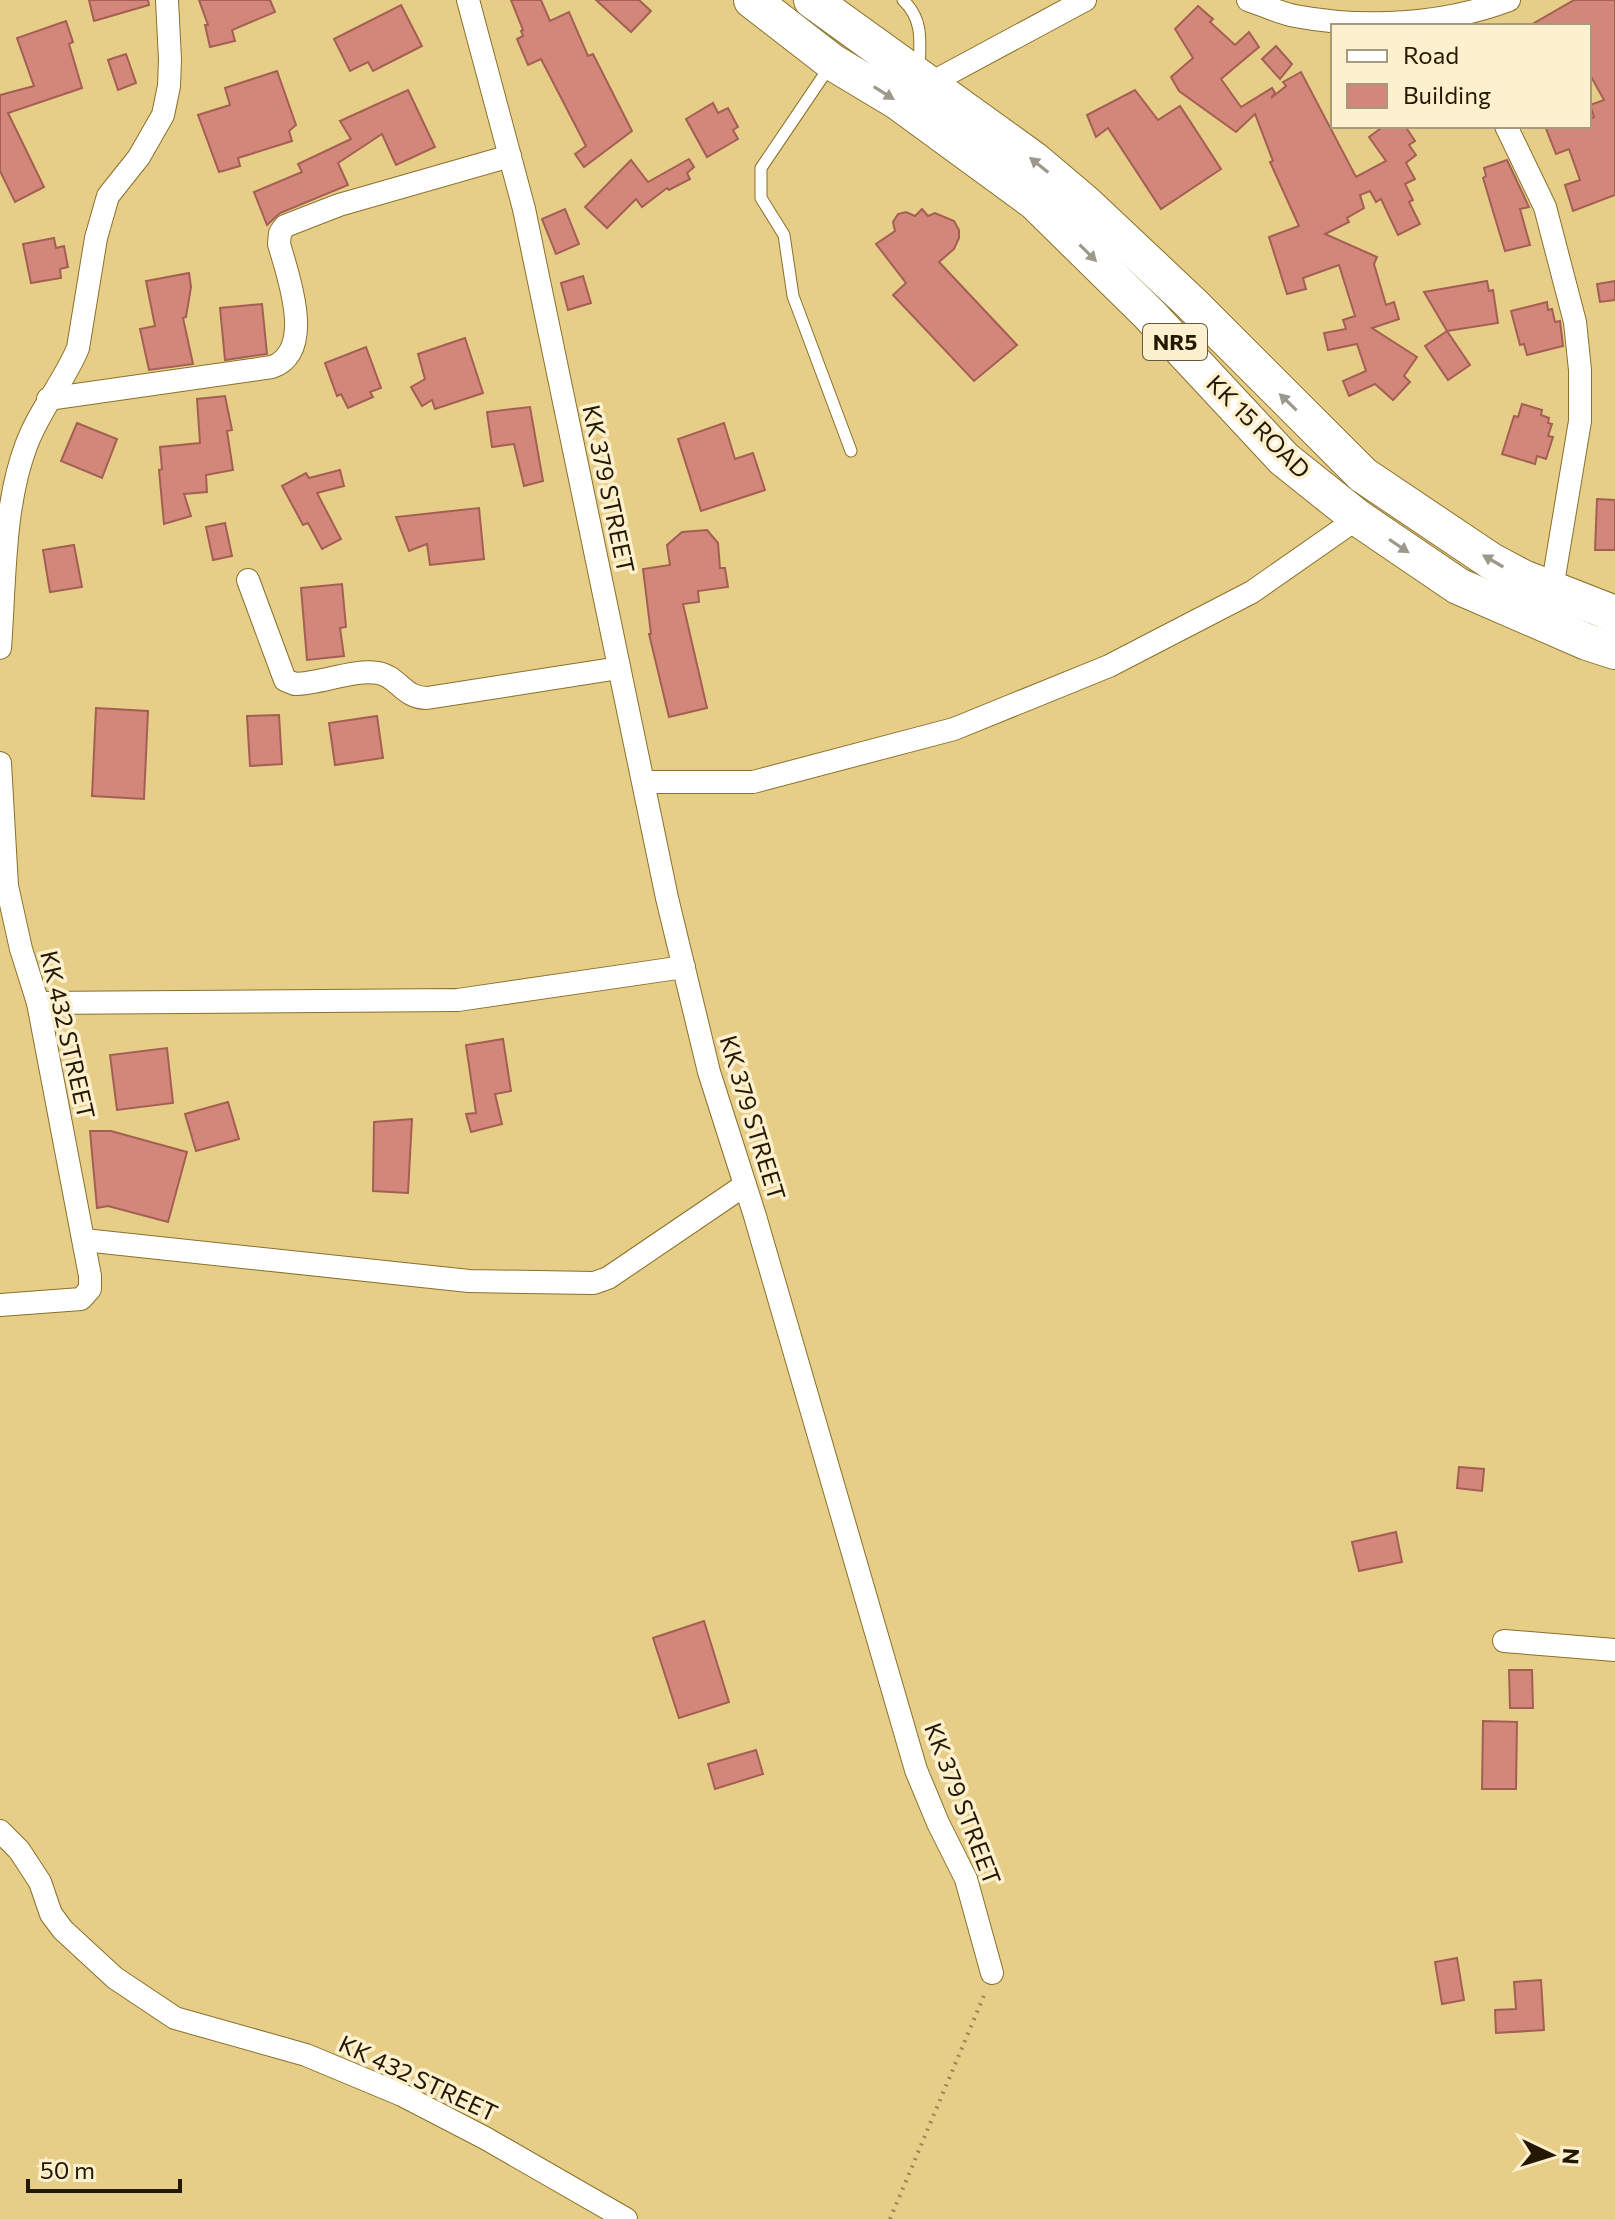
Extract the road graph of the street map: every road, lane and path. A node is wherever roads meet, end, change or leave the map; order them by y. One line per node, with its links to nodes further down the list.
1 (167, 0): 15 (street)
2 (468, 0): 14 (street, KK 379 STREET)
3 (752, 0): 11 (highway, KK 15 ROAD / NR5)
4 (813, 0): 12 (highway, KK 15 ROAD / NR5)
5 (903, 0): 12 (lane)
6 (1085, 0): 12 (street)
7 (1248, 0): 10 (street)
8 (1509, 0): 9 (street)
9 (1476, 6): 10 (street)
10 (1456, 21)
11 (832, 62): 16 (lane); 17 (highway, KK 15 ROAD / NR5, one-way to 17)
12 (924, 81): 19 (highway, KK 15 ROAD / NR5, one-way to 12)
13 (1507, 128): 19 (street)
14 (510, 156): 15 (street); 23 (street, KK 379 STREET)
15 (48, 399): 21 (street)
16 (851, 451)
17 (1358, 518): 22 (highway, KK 15 ROAD / NR5, one-way to 22); 25 (street)
18 (248, 580): 23 (street)
19 (1552, 589): 20 (highway, KK 15 ROAD / NR5)
20 (1615, 614)
21 (0, 648)
22 (1615, 651)
23 (619, 668): 25 (street, KK 379 STREET)
24 (0, 763): 27 (street, KK 432 STREET)
25 (644, 782): 26 (street, KK 379 STREET)
26 (684, 967): 27 (street); 28 (street, KK 379 STREET)
27 (38, 1003): 29 (street, KK 432 STREET)
28 (745, 1185): 29 (street); 34 (street, KK 379 STREET)
29 (84, 1240): 30 (street, KK 432 STREET)
30 (0, 1305)
31 (1504, 1641): 32 (street)
32 (1615, 1650)
33 (0, 1831): 35 (street, KK 432 STREET)
34 (992, 1973): 36 (path)
35 (626, 2219)
36 (890, 2219)

